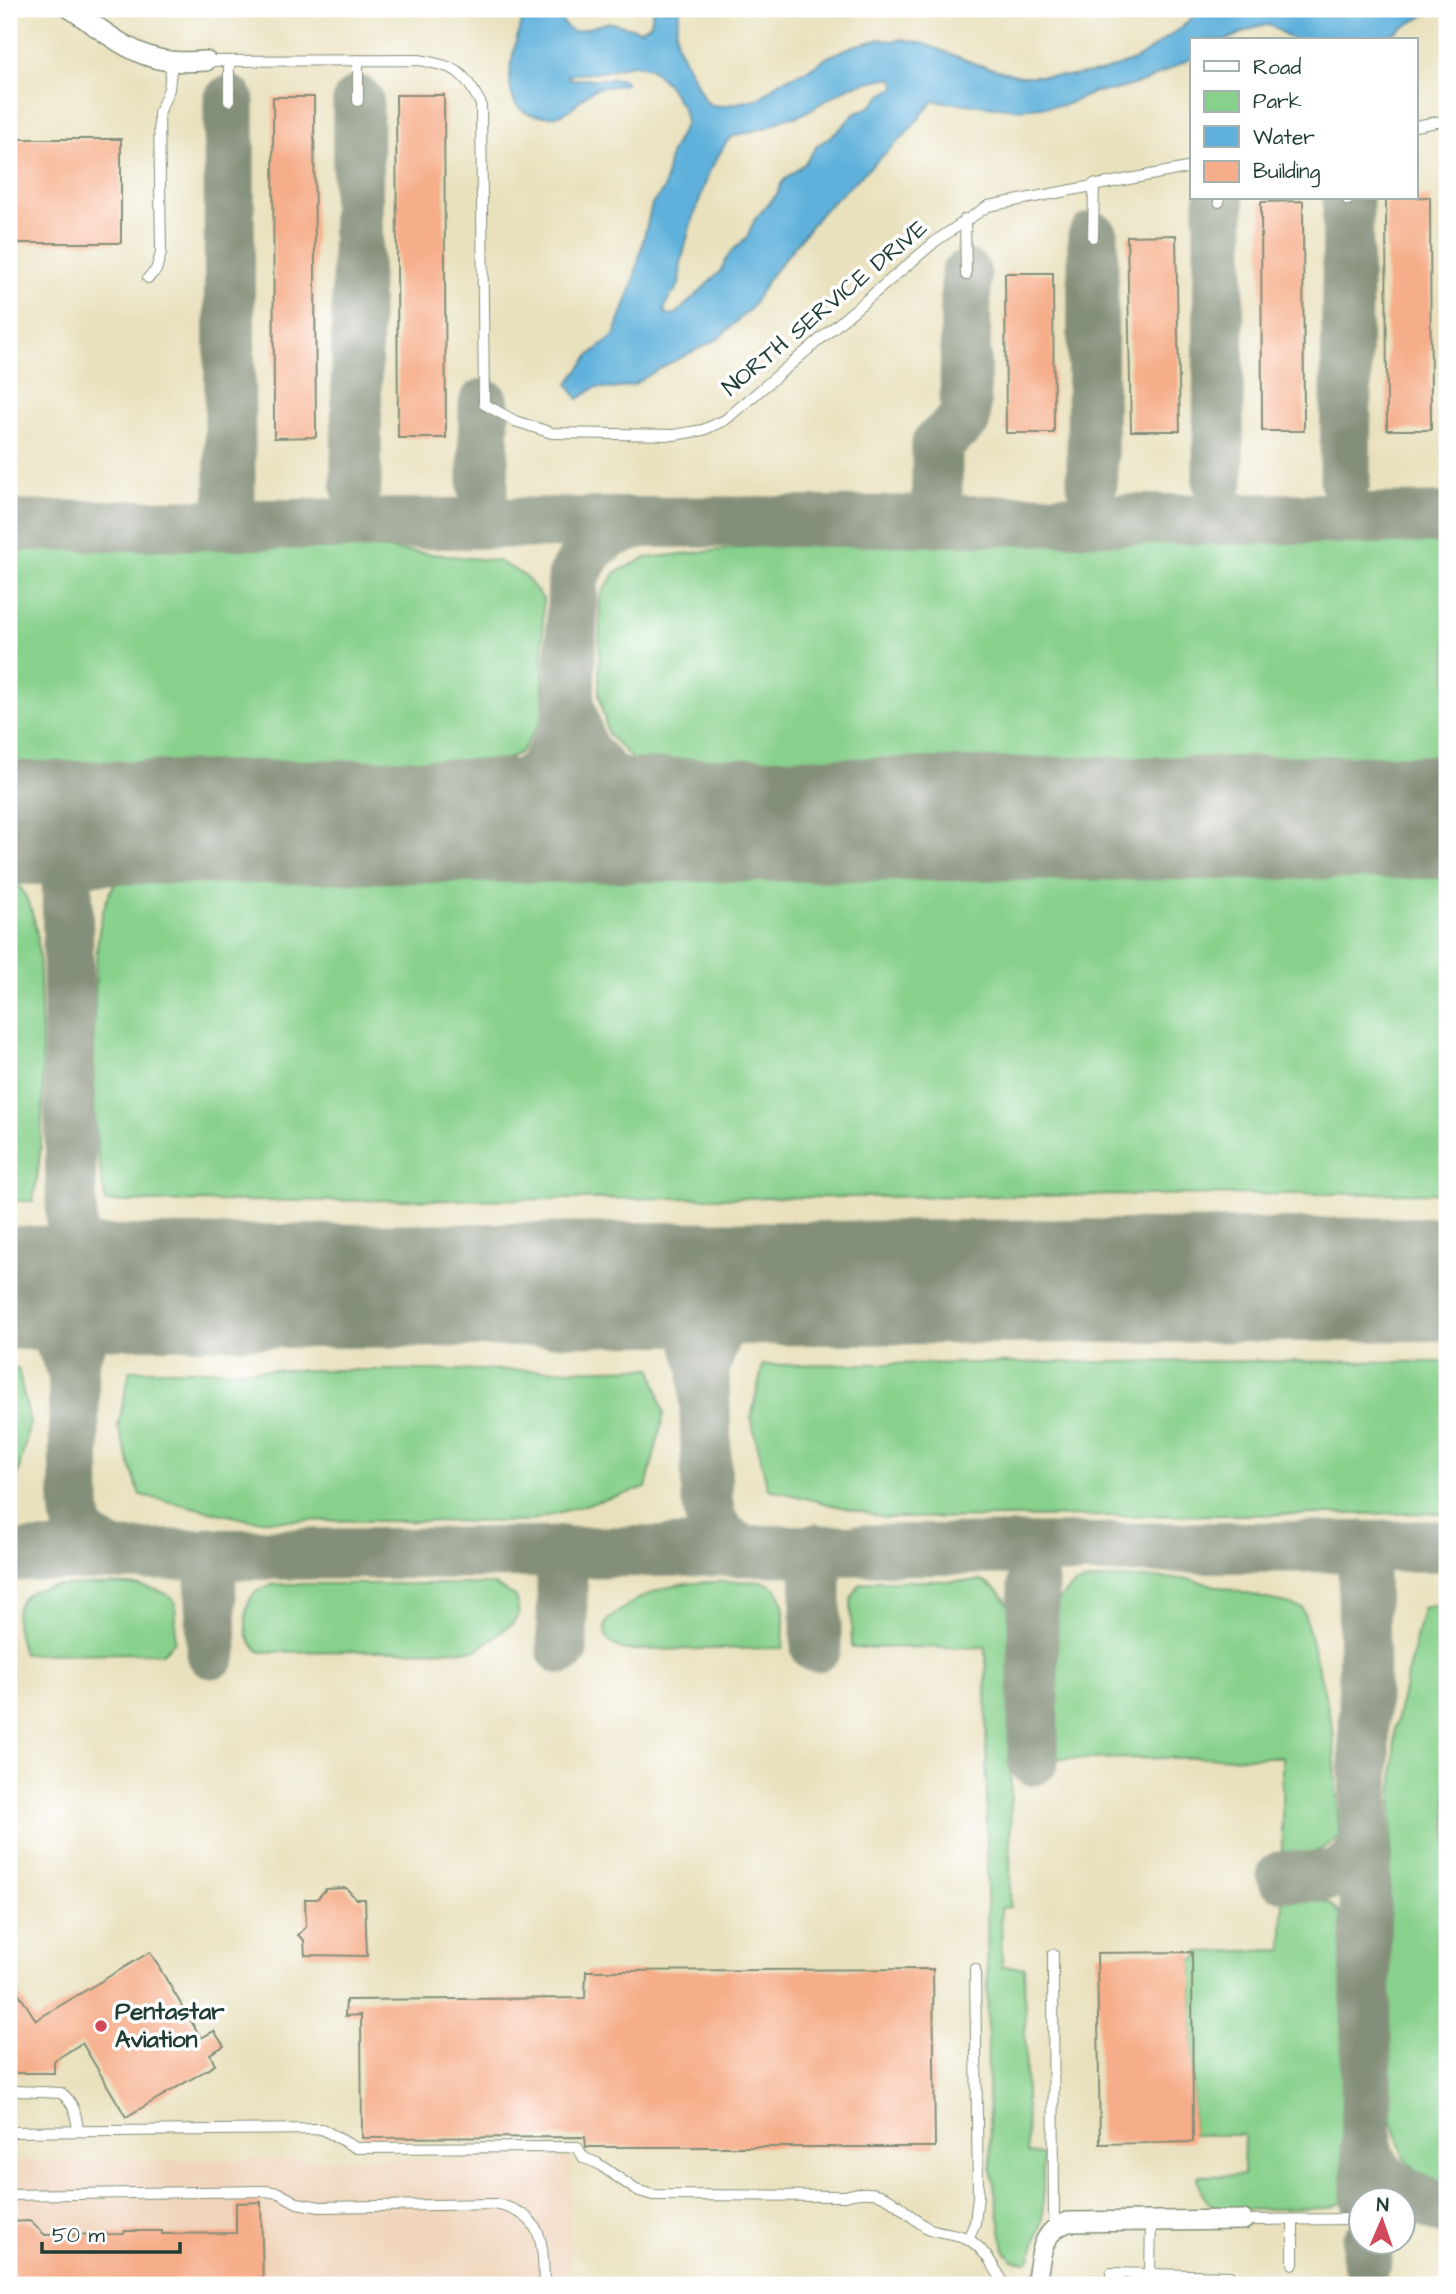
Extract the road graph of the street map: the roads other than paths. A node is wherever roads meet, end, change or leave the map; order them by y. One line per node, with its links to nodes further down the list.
1 (71, 9): 5 (street)
2 (358, 60): 4 (lane); 7 (lane); 12 (lane, NORTH SERVICE DRIVE)
3 (206, 61): 4 (lane); 5 (street)
4 (229, 61): 6 (lane)
5 (172, 62): 15 (lane)
6 (229, 101)
7 (358, 101)
8 (1447, 120): 9 (lane)
9 (1418, 126)
10 (1190, 167): 11 (lane, NORTH SERVICE DRIVE)
11 (1094, 184): 12 (lane, NORTH SERVICE DRIVE); 13 (lane)
12 (965, 219): 14 (lane)
13 (1093, 237)
14 (965, 275)
15 (148, 278)
16 (1053, 1954): 26 (lane)
17 (975, 1969): 27 (lane)
18 (18, 2091): 20 (lane)
19 (9, 2132): 20 (lane)
20 (78, 2132): 27 (lane)
21 (9, 2195): 31 (lane)
22 (1348, 2219): 24 (lane)
23 (1243, 2220): 24 (lane); 25 (street)
24 (1293, 2220): 28 (lane)
25 (1151, 2221): 26 (street); 29 (lane)
26 (1054, 2227): 33 (street)
27 (968, 2239): 32 (lane)
28 (1293, 2264)
29 (1150, 2274): 30 (lane); 34 (lane)
30 (1230, 2276)
31 (544, 2285)
32 (1005, 2285)
33 (1036, 2285)
34 (1111, 2285)

